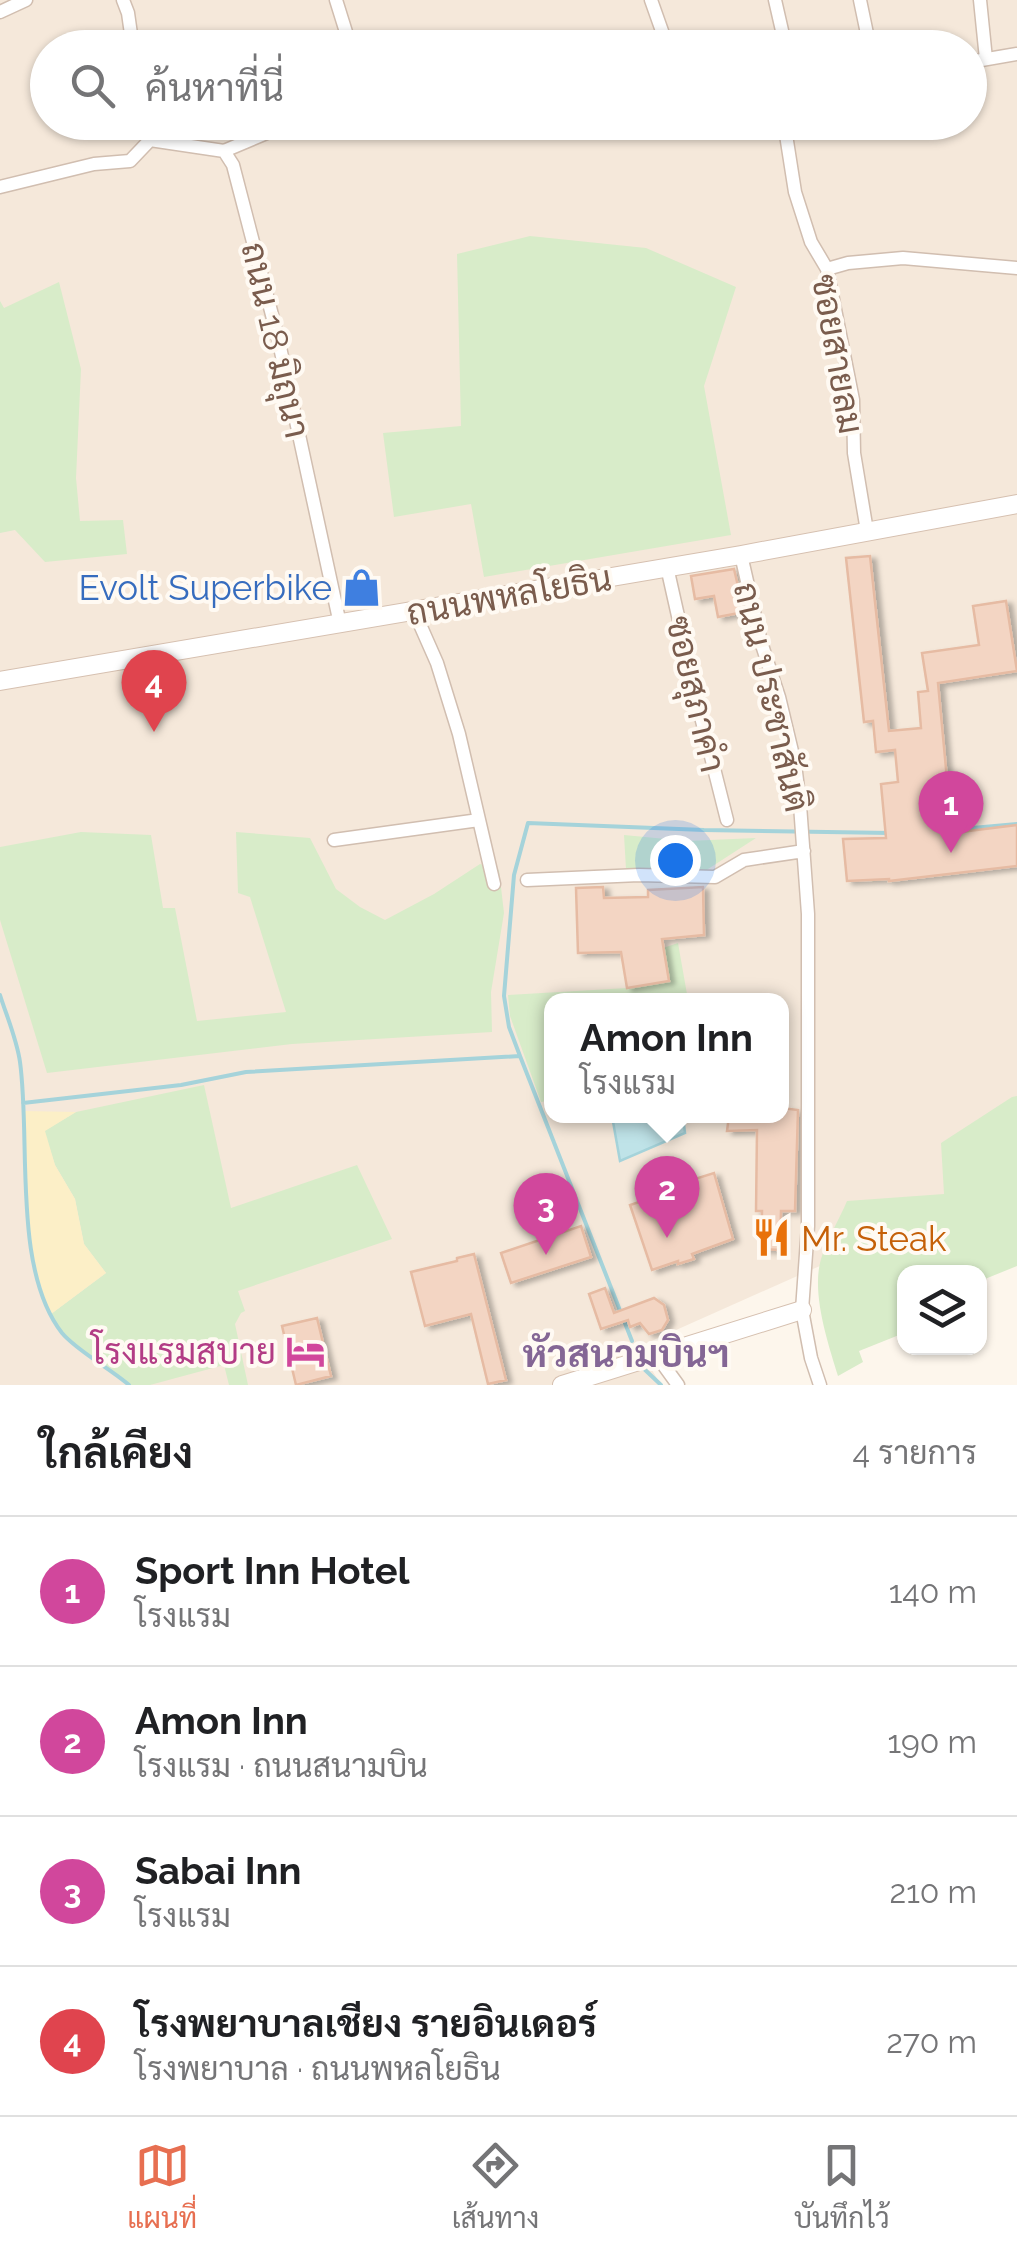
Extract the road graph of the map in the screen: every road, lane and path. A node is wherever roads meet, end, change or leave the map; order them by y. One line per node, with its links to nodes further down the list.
1 (26, 0): 8 (street)
2 (124, 0): 9 (street)
3 (336, 0): 10 (street)
4 (651, 0): 11 (street)
5 (775, 0): 12 (street)
6 (860, 0): 13 (street)
7 (980, 0): 14 (street)
8 (0, 12)
9 (130, 30)
10 (345, 30)
11 (662, 30)
12 (782, 30)
13 (866, 30)
14 (983, 30)
15 (1017, 54): 16 (street)
16 (987, 59)
17 (150, 140): 20 (street); 21 (street)
18 (251, 140): 20 (street)
19 (787, 140): 23 (street, ซอยสายลม)
20 (224, 151): 29 (street, ถนน 18 มิถุนา)
21 (0, 187)
22 (1017, 268): 23 (street)
23 (827, 269): 25 (street, ซอยสายลม)
24 (1017, 504): 25 (main road, ถนนพหลโยธิน)
25 (868, 532): 26 (main road, ถนนพหลโยธิน)
26 (741, 555): 27 (main road, ถนนพหลโยธิน); 33 (street, ถนน ประชาสันติ)
27 (668, 567): 28 (main road, ถนนพหลโยธิน); 32 (street, ซอยสุภาคำ)
28 (414, 611): 29 (main road, ถนนพหลโยธิน); 31 (street)
29 (340, 624): 30 (main road, ถนนพหลโยธิน)
30 (0, 681)
31 (479, 820): 34 (street); 36 (street)
32 (726, 820)
33 (803, 838): 35 (street); 37 (street, ถนน ประชาสันติ)
34 (334, 840)
35 (526, 880)
36 (494, 884)
37 (802, 1310): 38 (main road); 41 (street, ถนน ประชาสันติ)
38 (657, 1356): 39 (main road); 40 (street)
39 (562, 1385)
40 (678, 1385)
41 (820, 1385)

